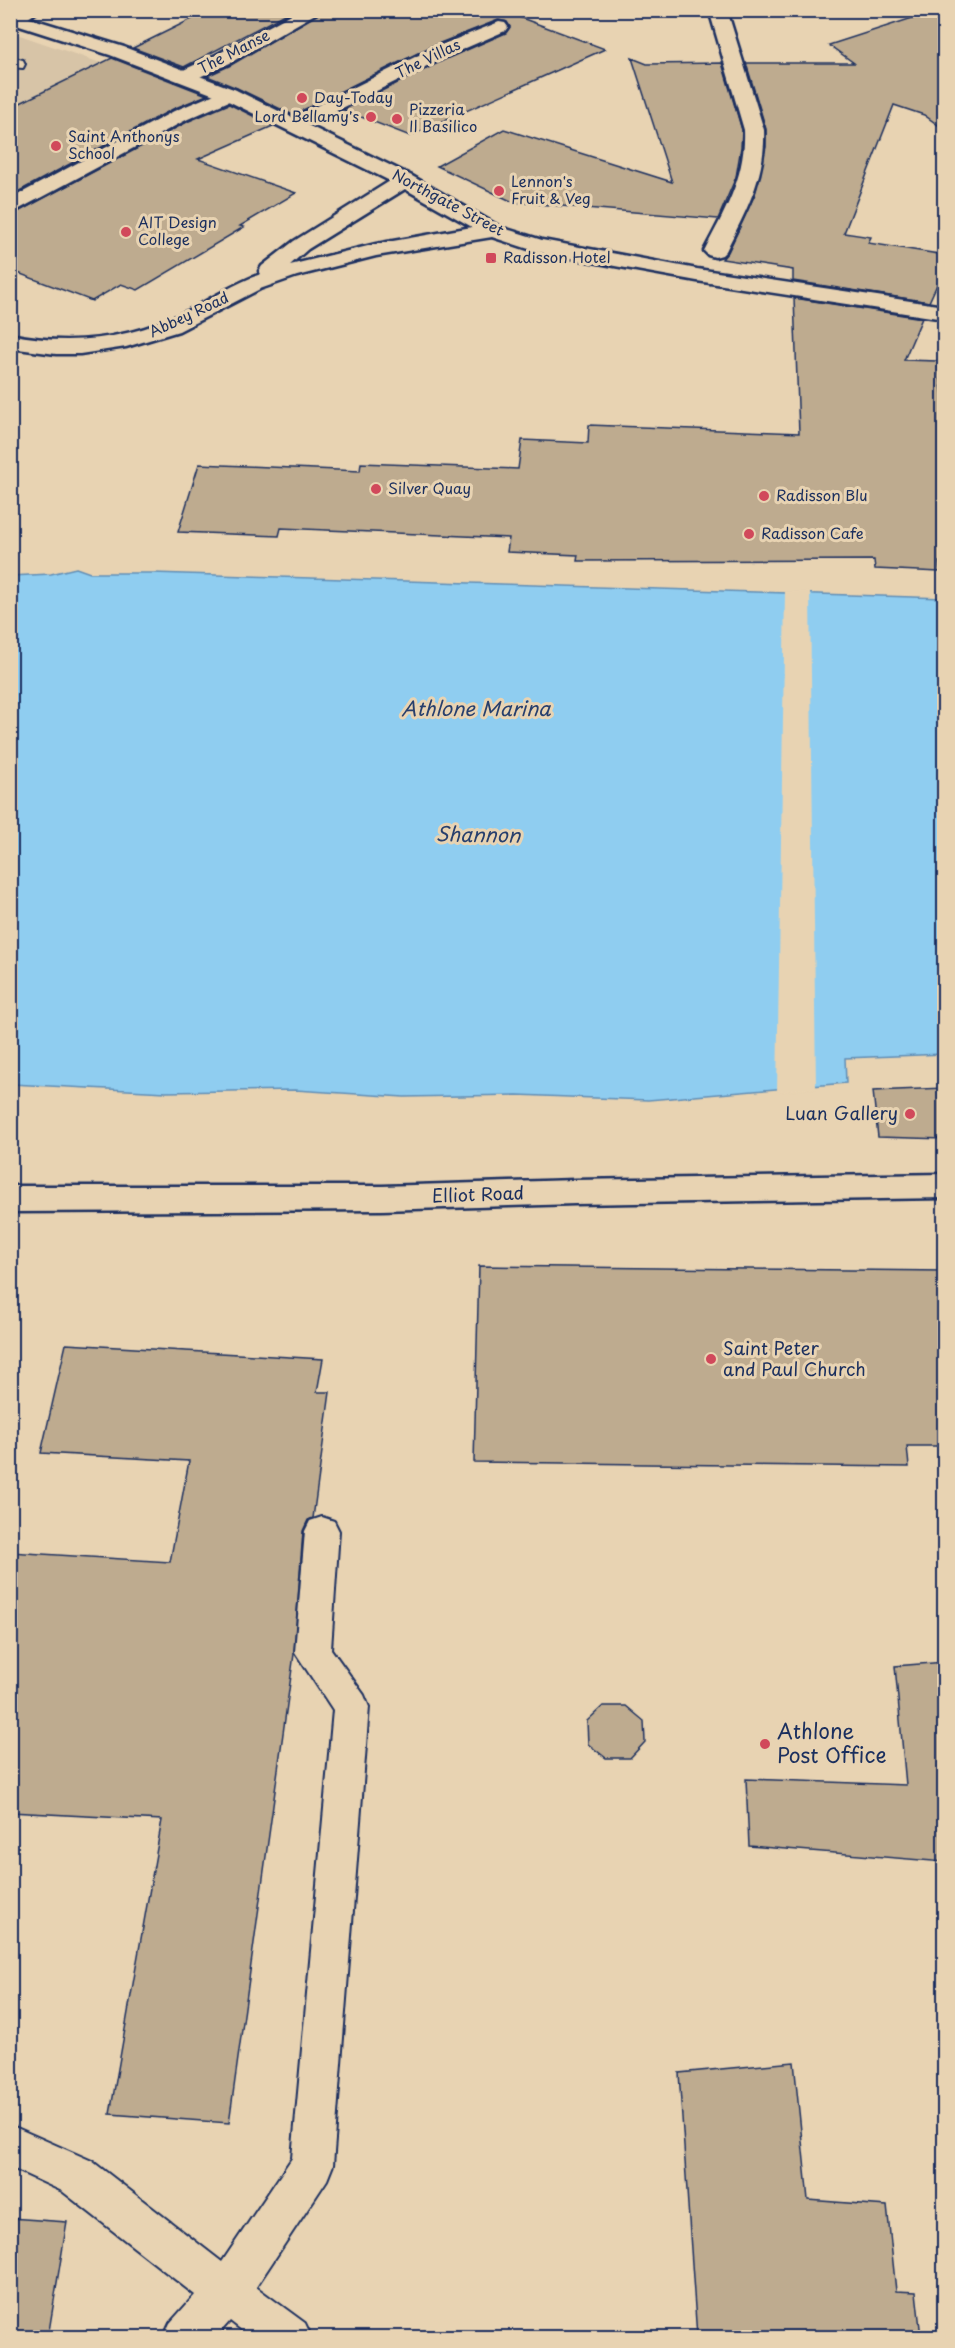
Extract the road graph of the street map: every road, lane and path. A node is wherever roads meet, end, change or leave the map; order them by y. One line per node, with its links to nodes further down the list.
1 (313, 10): 5 (street, The Manse)
2 (718, 10): 11 (street)
3 (19, 15): 5 (street, Northgate Street)
4 (499, 27): 7 (street, The Villas)
5 (186, 76): 6 (street, Northgate Street)
6 (229, 94): 7 (street, Northgate Street); 9 (street)
7 (293, 125): 8 (street, Northgate Street)
8 (405, 180): 10 (street, Northgate Street); 12 (street, Abbey Road)
9 (10, 208)
10 (493, 231): 12 (street, Abbey Road); 13 (street, Northgate Street)
11 (715, 251)
12 (258, 282): 14 (street, Abbey Road)
13 (945, 313)
14 (10, 341)
15 (945, 1186): 16 (street, Elliot Road)
16 (10, 1199)
17 (322, 1531): 19 (lane)
18 (10, 2145): 19 (lane)
19 (227, 2293): 20 (lane); 21 (lane)
20 (185, 2337)
21 (290, 2337)

